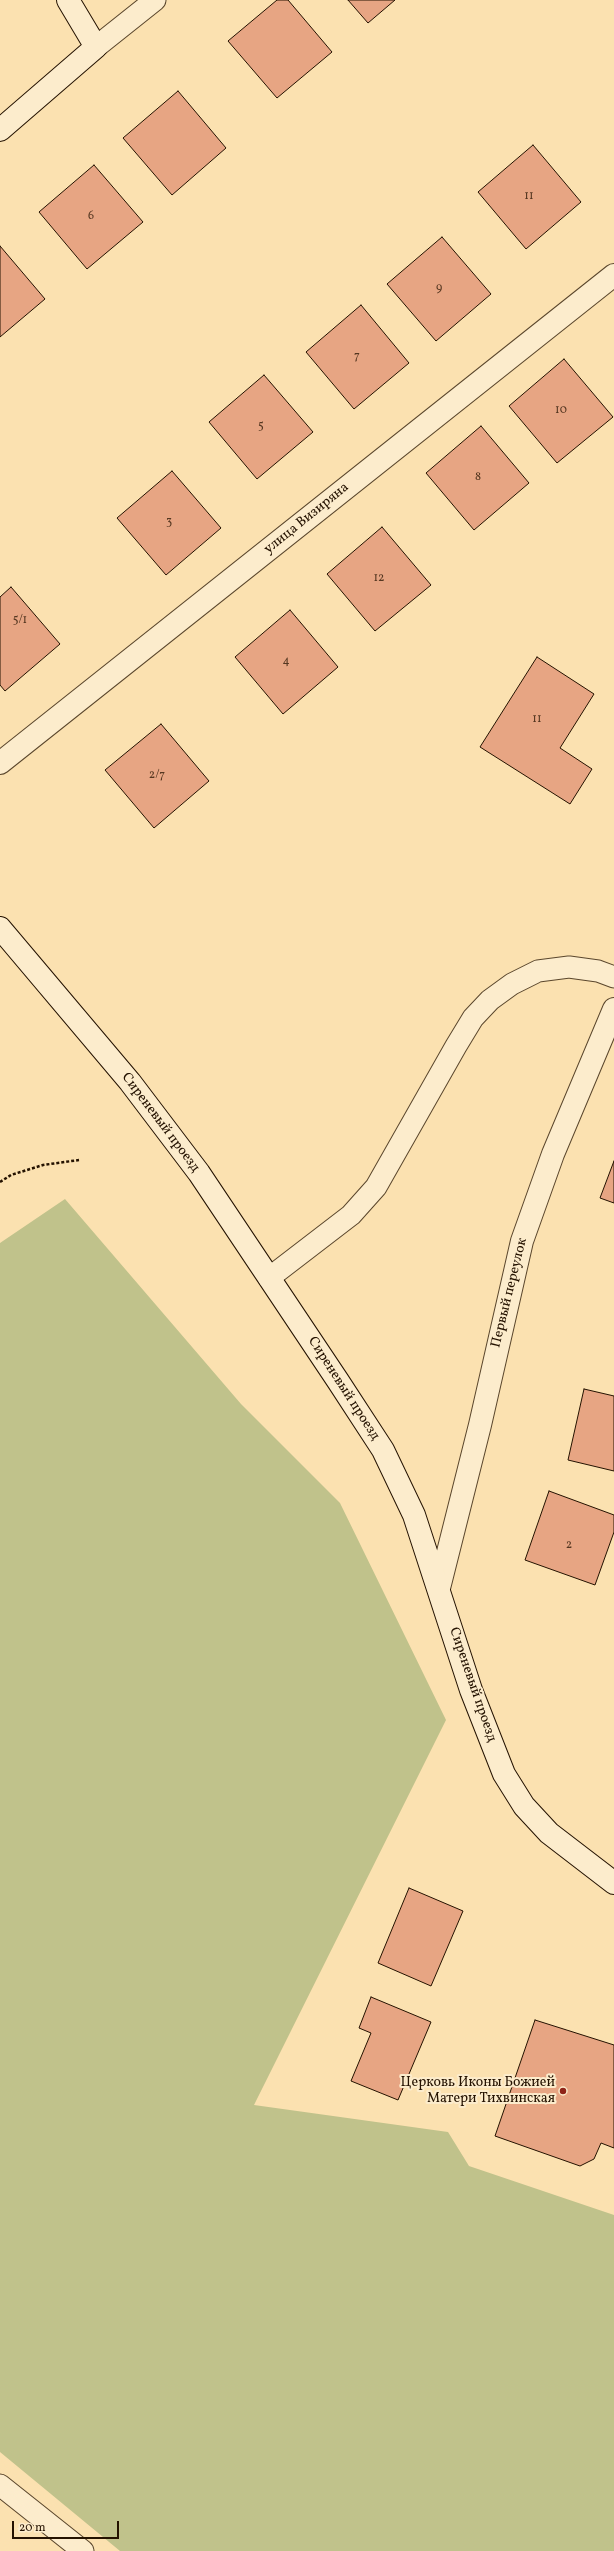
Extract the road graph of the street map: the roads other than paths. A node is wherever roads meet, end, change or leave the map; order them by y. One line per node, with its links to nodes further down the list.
1 (68, 0): 3 (street)
2 (155, 0): 3 (lane)
3 (96, 47): 4 (street)
4 (0, 130)
5 (614, 275): 6 (street, улица Визиряна)
6 (0, 762)
7 (0, 928): 10 (street, Сиреневый проезд)
8 (614, 977): 10 (lane)
9 (614, 1009): 11 (street, Первый переулок)
10 (269, 1278): 11 (street, Сиреневый проезд)
11 (439, 1588): 12 (street, Сиреневый проезд)
12 (614, 1883)
13 (0, 2485): 14 (lane)
14 (83, 2551)

